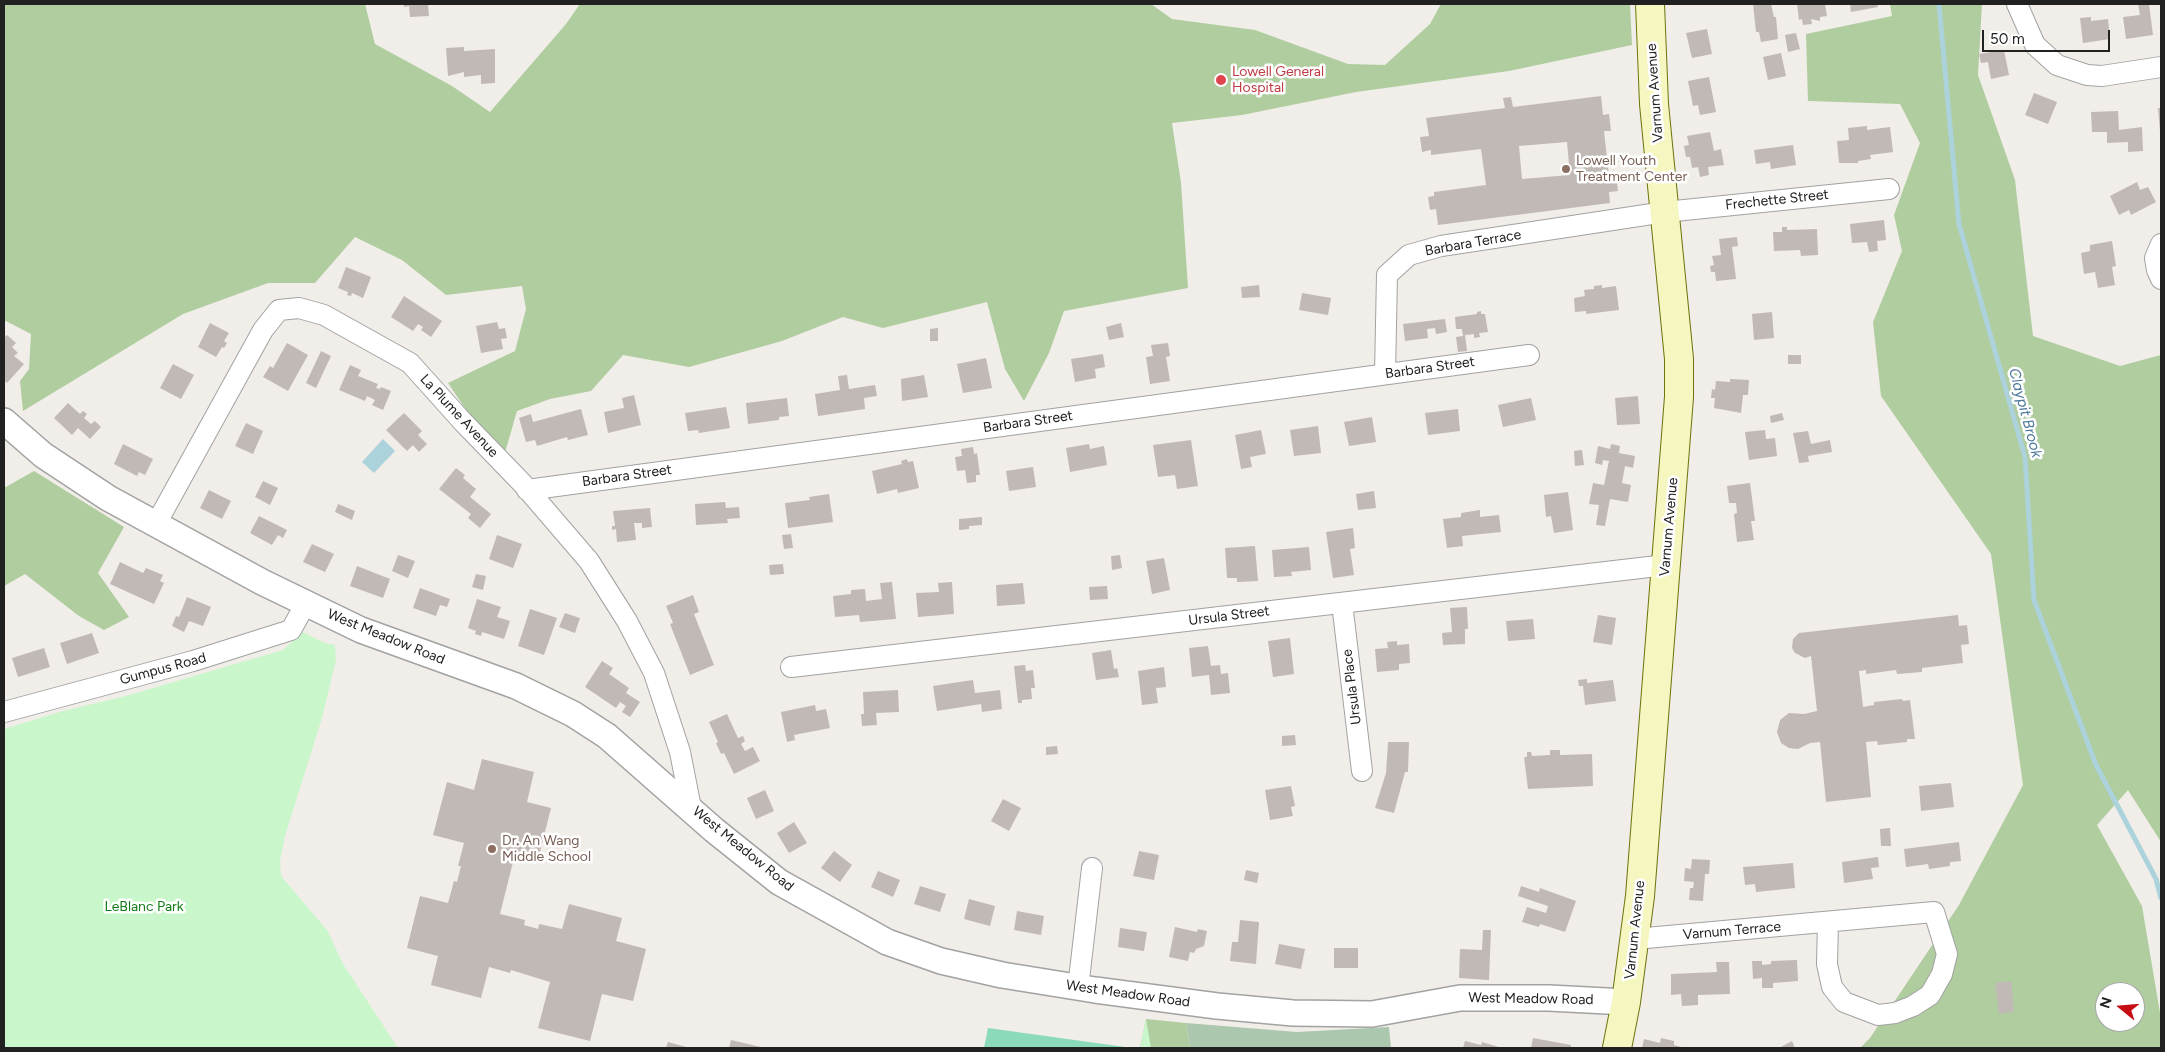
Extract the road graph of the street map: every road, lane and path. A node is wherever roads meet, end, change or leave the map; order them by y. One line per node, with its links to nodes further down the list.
1 (1650, 4): 5 (main road, Varnum Avenue)
2 (2018, 4): 3 (street)
3 (2161, 68)
4 (1889, 189): 5 (street, Frechette Street)
5 (1665, 212): 9 (street, Barbara Terrace); 13 (main road, Varnum Avenue)
6 (2161, 244): 7 (street)
7 (2161, 279)
8 (1529, 355): 9 (street, Barbara Street)
9 (1385, 374): 11 (street, Barbara Street)
10 (4, 421): 12 (street, West Meadow Road)
11 (528, 490): 12 (street, La Plume Avenue); 19 (street, La Plume Avenue)
12 (156, 524): 14 (street, West Meadow Road)
13 (1666, 565): 15 (street, Ursula Street); 22 (main road, Varnum Avenue)
14 (306, 602): 17 (street, Gumpus Road); 19 (street, West Meadow Road)
15 (1342, 603): 16 (street, Ursula Street); 18 (street, Ursula Place)
16 (792, 667)
17 (4, 712)
18 (1362, 771)
19 (691, 808): 23 (street, West Meadow Road)
20 (1092, 868): 23 (street)
21 (1828, 922): 21 (street, Varnum Terrace); 22 (street, Varnum Terrace)
22 (1636, 939): 24 (main road, Varnum Avenue)
23 (1078, 988): 24 (street, West Meadow Road)
24 (1626, 1002): 25 (main road, Varnum Avenue)
25 (1617, 1048)

